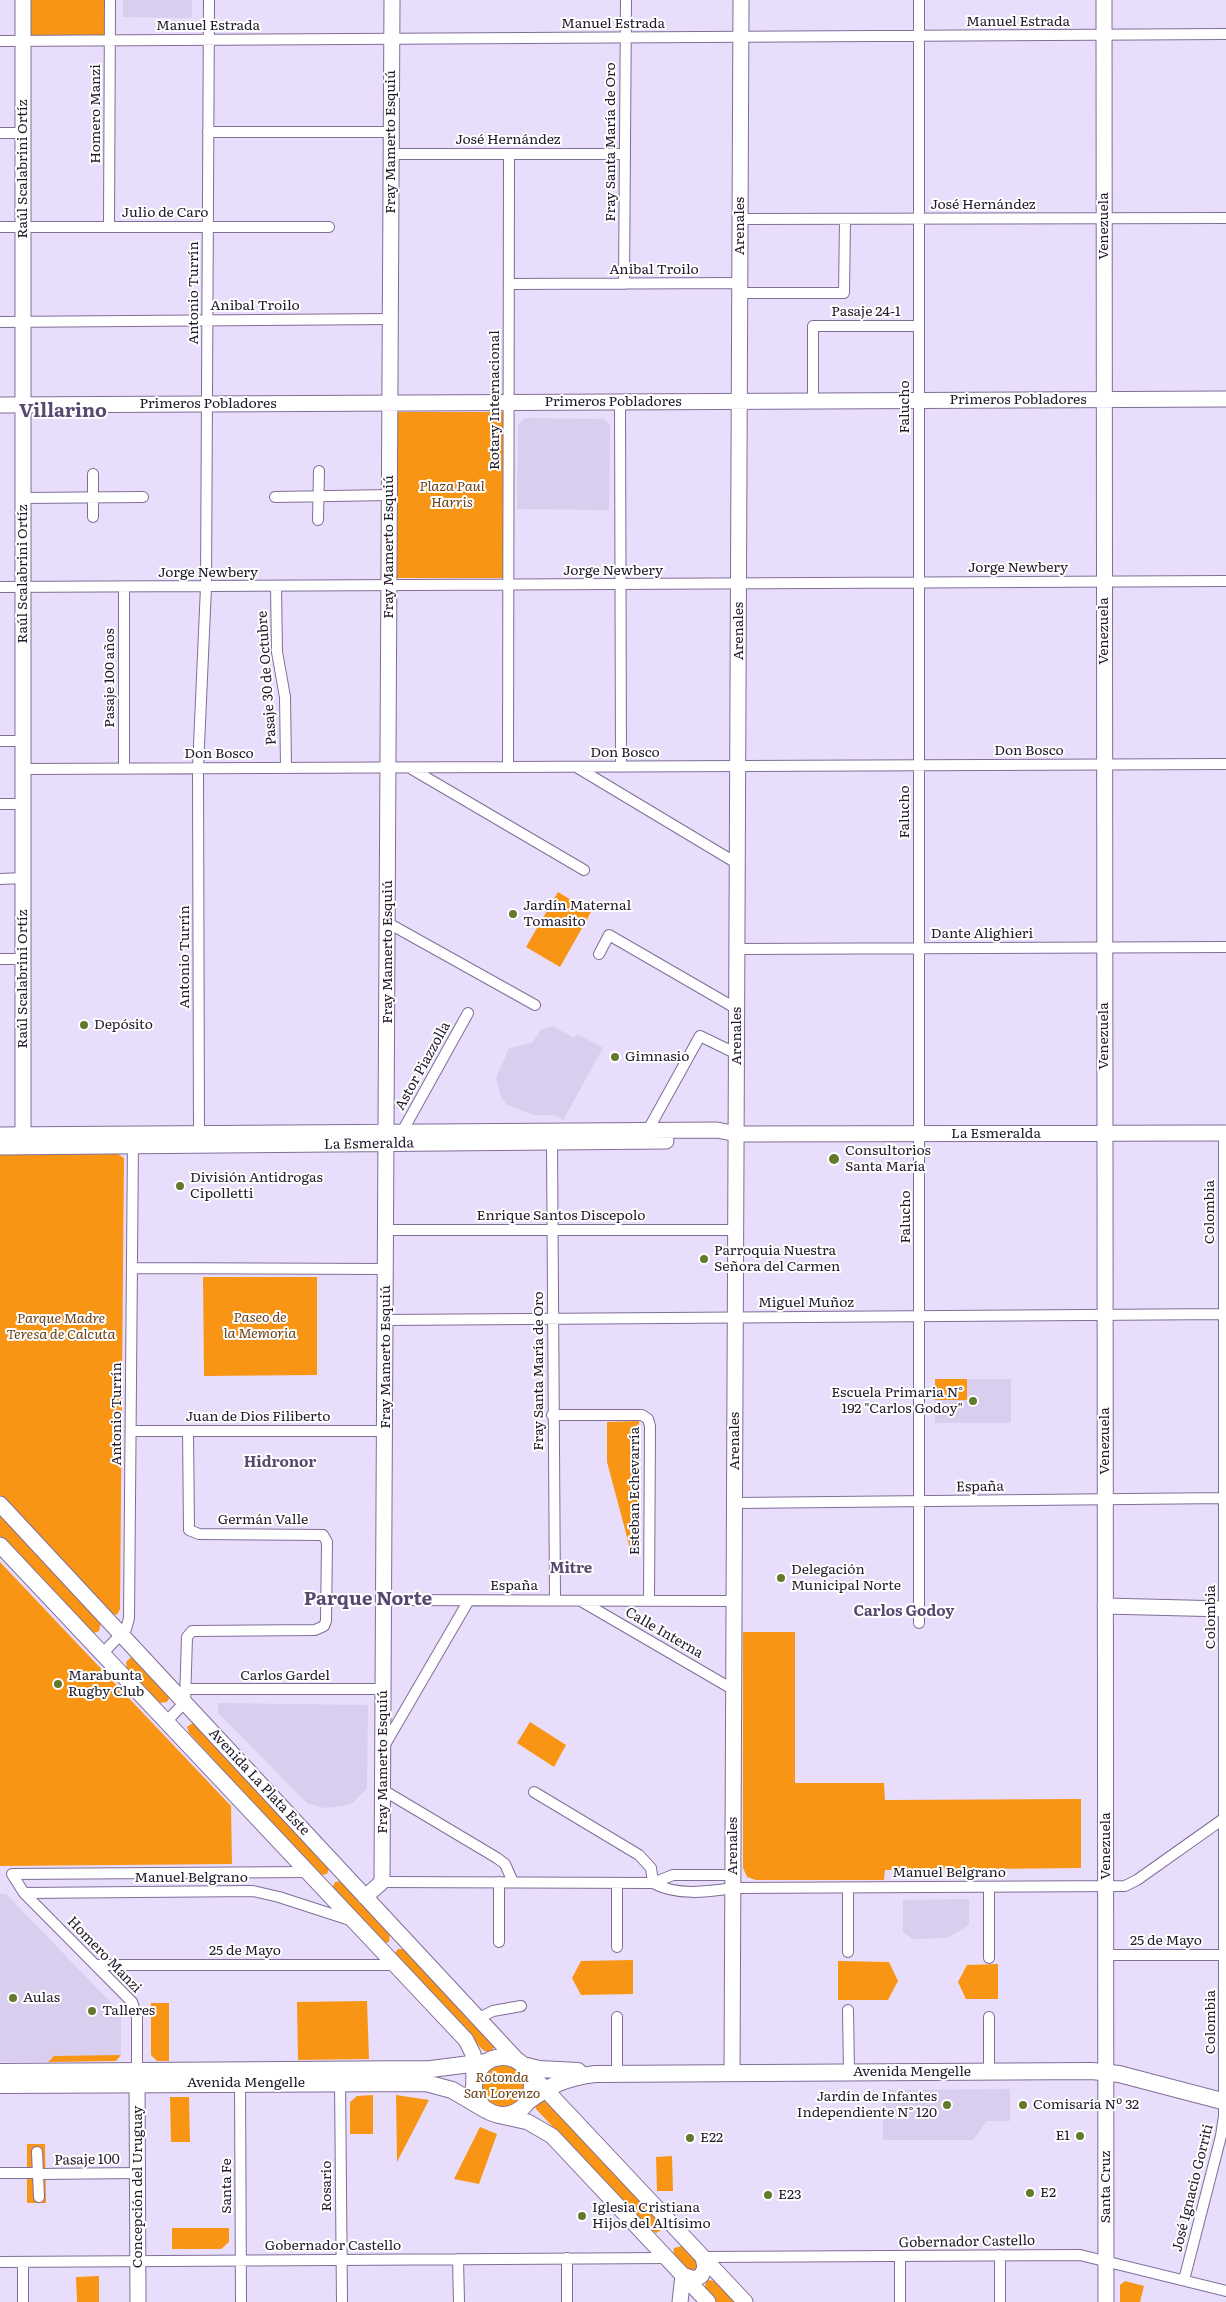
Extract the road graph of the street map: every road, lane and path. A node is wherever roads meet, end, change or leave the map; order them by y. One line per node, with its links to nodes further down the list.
1 (23, 0): 18 (street, Raúl Scalabrini Ortíz)
2 (110, 0): 15 (street, Homero Manzi)
3 (209, 0): 16 (street, Antonio Turrín)
4 (392, 0): 14 (street, Fray Mamerto Esquiú)
5 (626, 0): 13 (street, Fray Santa María de Oro)
6 (741, 0): 12 (street, Arenales)
7 (919, 0): 11 (street, Falucho)
8 (1104, 0): 10 (street, Venezuela)
9 (1226, 34): 10 (street, Manuel Estrada)
10 (1104, 35): 11 (street, Manuel Estrada); 27 (street, Venezuela)
11 (919, 36): 12 (street, Manuel Estrada); 26 (street, Falucho)
12 (741, 37): 13 (street, Manuel Estrada); 29 (street, Arenales)
13 (625, 38): 14 (street, Manuel Estrada); 25 (street, Fray Santa María de Oro)
14 (392, 39): 16 (street, Manuel Estrada); 20 (street, Fray Mamerto Esquiú)
15 (110, 40): 16 (street, Manuel Estrada); 18 (street, Manuel Estrada); 33 (street, Homero Manzi)
16 (209, 40): 19 (street, Antonio Turrín)
17 (0, 41): 18 (street, Manuel Estrada)
18 (23, 41): 22 (street, Raúl Scalabrini Ortíz)
19 (208, 132): 20 (street); 34 (street, Antonio Turrín)
20 (391, 132): 23 (street, Fray Mamerto Esquiú)
21 (0, 133): 22 (street)
22 (23, 133): 32 (street, Raúl Scalabrini Ortíz)
23 (391, 154): 24 (street, José Hernández); 39 (street, Fray Mamerto Esquiú)
24 (509, 154): 25 (street, José Hernández); 36 (street, Rotary Internacional)
25 (625, 154): 37 (street, Fray Santa María de Oro)
26 (919, 218): 27 (street, José Hernández); 30 (street, José Hernández); 43 (street, Falucho)
27 (1104, 218): 28 (street, José Hernández); 45 (street, Venezuela)
28 (1226, 218)
29 (740, 219): 30 (street, José Hernández); 38 (street, Arenales)
30 (845, 219): 38 (street, Pasaje 24-1)
31 (0, 227): 32 (street, Julio de Caro)
32 (23, 227): 33 (street, Julio de Caro); 42 (street, Raúl Scalabrini Ortíz)
33 (110, 227): 34 (street, Julio de Caro)
34 (208, 227): 35 (street, Julio de Caro); 40 (street, Antonio Turrín)
35 (329, 228)
36 (509, 284): 37 (street, Anibal Troilo); 49 (street, Rotary Internacional)
37 (624, 284): 38 (street, Anibal Troilo)
38 (740, 288): 46 (street, Arenales)
39 (390, 319): 40 (street, Anibal Troilo); 51 (street, Fray Mamerto Esquiú)
40 (207, 320): 42 (street, Anibal Troilo); 54 (street, Antonio Turrín)
41 (0, 322): 42 (street, Anibal Troilo)
42 (23, 322): 53 (street, Raúl Scalabrini Ortíz)
43 (919, 326): 47 (street, Pasaje 24-1); 48 (street, Falucho)
44 (1226, 399): 45 (street, Primeros Pobladores)
45 (1104, 400): 48 (street, Primeros Pobladores); 66 (street, Venezuela)
46 (740, 401): 47 (street, Primeros Pobladores); 50 (street, Primeros Pobladores); 68 (street, Arenales)
47 (814, 401): 48 (street, Primeros Pobladores)
48 (919, 401): 67 (street, Falucho)
49 (508, 402): 50 (street, Primeros Pobladores); 51 (street, Primeros Pobladores); 71 (street, Rotary Internacional)
50 (620, 402): 69 (street)
51 (390, 403): 54 (street, Primeros Pobladores); 57 (street, Fray Mamerto Esquiú)
52 (0, 404): 53 (street, Primeros Pobladores)
53 (23, 404): 54 (street, Primeros Pobladores); 62 (street, Raúl Scalabrini Ortíz)
54 (207, 404): 75 (street, Antonio Turrín)
55 (318, 471): 58 (street)
56 (93, 474): 59 (street)
57 (390, 495): 58 (street); 70 (street, Fray Mamerto Esquiú)
58 (318, 496): 61 (street); 64 (street)
59 (93, 497): 60 (street); 62 (street); 63 (street)
60 (143, 497)
61 (275, 497)
62 (23, 498): 73 (street, Raúl Scalabrini Ortíz)
63 (93, 517)
64 (318, 520)
65 (1226, 581): 66 (street, Jorge Newbery)
66 (1104, 582): 67 (street, Jorge Newbery); 80 (street, Venezuela)
67 (919, 583): 68 (street, Jorge Newbery); 81 (street, Falucho)
68 (739, 584): 69 (street, Jorge Newbery); 88 (street, Arenales)
69 (620, 585): 71 (street, Jorge Newbery); 87 (street)
70 (389, 586): 71 (street, Jorge Newbery); 76 (street, Jorge Newbery); 83 (street, Fray Mamerto Esquiú)
71 (508, 586): 85 (street, Rotary Internacional)
72 (0, 587): 73 (street, Jorge Newbery)
73 (23, 587): 74 (street, Jorge Newbery); 78 (street, Raúl Scalabrini Ortíz)
74 (124, 587): 75 (street, Jorge Newbery); 89 (street, Pasaje 100 años)
75 (206, 587): 76 (street, Jorge Newbery); 90 (street, Antonio Turrín)
76 (276, 587): 82 (street, Pasaje 30 de Octubre)
77 (0, 741): 78 (street)
78 (23, 741): 91 (street, Raúl Scalabrini Ortíz)
79 (1226, 764): 80 (street, Don Bosco)
80 (1104, 765): 81 (street, Don Bosco); 99 (street, Venezuela)
81 (919, 766): 88 (street, Don Bosco); 101 (street, Falucho)
82 (286, 767): 83 (street, Don Bosco); 90 (street, Don Bosco)
83 (388, 767): 84 (street, Don Bosco); 98 (street, Fray Mamerto Esquiú)
84 (408, 767): 85 (street, Don Bosco); 95 (street)
85 (508, 767): 86 (street, Don Bosco)
86 (577, 767): 87 (street, Don Bosco); 94 (street)
87 (621, 767): 88 (street, Don Bosco)
88 (738, 767): 94 (street, Arenales)
89 (124, 768): 90 (street, Don Bosco); 91 (street, Don Bosco)
90 (198, 768): 117 (street, Antonio Turrín)
91 (23, 769): 93 (street, Raúl Scalabrini Ortíz)
92 (0, 804): 93 (street)
93 (23, 804): 96 (street, Raúl Scalabrini Ortíz)
94 (738, 864): 102 (street, Arenales)
95 (584, 870)
96 (23, 878): 97 (street); 105 (street, Raúl Scalabrini Ortíz)
97 (0, 879)
98 (388, 923): 106 (street); 116 (street, Fray Mamerto Esquiú)
99 (1104, 947): 100 (street, Dante Alighieri); 101 (street, Dante Alighieri); 114 (street, Venezuela)
100 (1226, 947)
101 (919, 948): 102 (street, Dante Alighieri); 113 (street, Falucho)
102 (738, 949): 107 (street, Arenales)
103 (599, 954): 107 (street)
104 (0, 959): 105 (street)
105 (23, 959): 119 (street, Raúl Scalabrini Ortíz)
106 (535, 1004)
107 (737, 1009): 109 (street, Arenales)
108 (468, 1013): 116 (street, Astor Piazzolla)
109 (737, 1054): 110 (street); 112 (street, Arenales)
110 (648, 1130): 112 (street, La Esmeralda); 116 (street, La Esmeralda)
111 (1225, 1133): 114 (street, La Esmeralda); 127 (street, Colombia)
112 (737, 1134): 113 (street, La Esmeralda); 120 (street, La Esmeralda); 124 (street, Arenales)
113 (920, 1134): 114 (street, La Esmeralda); 129 (street, Falucho)
114 (1104, 1134): 128 (street, Venezuela)
115 (0, 1135): 119 (street, La Esmeralda)
116 (392, 1136): 117 (street, La Esmeralda); 120 (street, La Esmeralda); 122 (street, Fray Mamerto Esquiú)
117 (199, 1139): 118 (street, La Esmeralda)
118 (133, 1140): 119 (street, La Esmeralda); 125 (street, Antonio Turrín)
119 (23, 1141): 121 (street, La Esmeralda)
120 (552, 1142): 123 (street, Fray Santa María de Oro)
121 (0, 1147)
122 (386, 1230): 123 (street, Enrique Santos Discepolo); 126 (street, Fray Mamerto Esquiú)
123 (552, 1230): 124 (street, Enrique Santos Discepolo); 131 (street, Fray Santa María de Oro)
124 (736, 1230): 130 (street, Arenales)
125 (132, 1268): 126 (street); 134 (street, Antonio Turrín)
126 (386, 1269): 132 (street, Fray Mamerto Esquiú)
127 (1225, 1314): 128 (street, Miguel Muñoz); 137 (street, Colombia)
128 (1104, 1315): 129 (street, Miguel Muñoz); 138 (street, Venezuela)
129 (920, 1316): 130 (street, Miguel Muñoz); 139 (street, Falucho)
130 (736, 1318): 131 (street, Miguel Muñoz); 140 (street, Arenales)
131 (552, 1319): 132 (street, Miguel Muñoz); 133 (street, Fray Santa María de Oro)
132 (386, 1320): 136 (street, Fray Mamerto Esquiú)
133 (552, 1415): 145 (street, Fray Santa María de Oro); 147 (street, Esteban Echevarría)
134 (131, 1431): 135 (street, Juan de Dios Filiberto); 152 (street, Antonio Turrín)
135 (188, 1431): 136 (street, Juan de Dios Filiberto); 156 (street, Germán Valle)
136 (385, 1431): 143 (street, Fray Mamerto Esquiú)
137 (1225, 1498): 138 (street, España); 150 (street, Colombia)
138 (1105, 1499): 139 (street, España); 149 (street, Venezuela)
139 (920, 1501): 140 (street, España); 151 (street, Falucho)
140 (735, 1503): 148 (street, Arenales)
141 (0, 1504): 152 (street, Avenida La Plata Este)
142 (0, 1545): 153 (street, Avenida La Plata Este)
143 (384, 1600): 144 (street, España); 154 (street, Fray Mamerto Esquiú)
144 (469, 1600): 145 (street, España); 158 (street)
145 (554, 1600): 146 (street, España)
146 (580, 1600): 147 (street, España); 155 (street, Calle Interna)
147 (649, 1601): 148 (street, España)
148 (735, 1601): 155 (street, Arenales)
149 (1105, 1606): 150 (street); 172 (street, Venezuela)
150 (1225, 1609): 161 (street, Colombia)
151 (920, 1623)
152 (122, 1634): 153 (street, Antonio Turrín); 156 (street, Avenida La Plata Este)
153 (102, 1654): 157 (street, Avenida La Plata Este)
154 (383, 1689): 156 (street, Carlos Gardel); 158 (street, Fray Mamerto Esquiú)
155 (734, 1690): 165 (street, Arenales)
156 (186, 1696): 157 (street); 164 (street, Avenida La Plata Este)
157 (166, 1722): 162 (street, Avenida La Plata Este)
158 (383, 1749): 159 (street, Fray Mamerto Esquiú)
159 (383, 1790): 166 (street, Fray Mamerto Esquiú); 168 (street)
160 (534, 1792): 170 (street)
161 (1225, 1818): 172 (street, Manuel Belgrano); 184 (street, Colombia)
162 (308, 1872): 163 (street, Manuel Belgrano); 171 (street, Avenida La Plata Este)
163 (12, 1874): 175 (street, Homero Manzi)
164 (347, 1878): 171 (street); 176 (street, Avenida La Plata Este)
165 (733, 1881): 170 (street, Manuel Belgrano); 170 (street, Manuel Belgrano); 174 (street, Manuel Belgrano); 199 (street, Arenales)
166 (382, 1882): 167 (street, Manuel Belgrano); 176 (street)
167 (499, 1882): 168 (street, Manuel Belgrano); 179 (street)
168 (513, 1882): 169 (street, Manuel Belgrano)
169 (617, 1883): 170 (street, Manuel Belgrano); 181 (street)
170 (653, 1883)
171 (321, 1886): 177 (street, Avenida La Plata Este)
172 (1106, 1886): 173 (street, Manuel Belgrano); 183 (street, Venezuela)
173 (990, 1887): 174 (street, Manuel Belgrano); 185 (street)
174 (848, 1888): 182 (street)
175 (24, 1893): 177 (street, Manuel Belgrano); 186 (street, Homero Manzi)
176 (365, 1897): 178 (street, Avenida La Plata Este)
177 (354, 1922): 180 (street, Avenida La Plata Este)
178 (396, 1930): 180 (street); 192 (street, Avenida La Plata Este)
179 (499, 1942)
180 (378, 1947): 187 (street, Avenida La Plata Este)
181 (617, 1947)
182 (848, 1952)
183 (1107, 1955): 184 (street, 25 de Mayo); 198 (street, Venezuela)
184 (1225, 1955): 207 (street, Colombia)
185 (990, 1958)
186 (96, 1965): 187 (street, 25 de Mayo); 204 (street, Homero Manzi)
187 (395, 1965): 194 (street, Avenida La Plata Este)
188 (521, 2006): 192 (street)
189 (848, 2010): 197 (street)
190 (617, 2017): 201 (street)
191 (990, 2017): 195 (street)
192 (479, 2018): 193 (street, Avenida La Plata Este)
193 (523, 2066): 194 (main road); 200 (main road, Avenida Mengelle); 206 (street, Avenida La Plata Este); 208 (main road)
194 (478, 2068): 202 (main road, Avenida Mengelle); 209 (main road)
195 (989, 2071): 197 (main road, Avenida Mengelle); 198 (main road, Avenida Mengelle)
196 (0, 2072): 204 (main road, Avenida Mengelle)
197 (849, 2072): 199 (main road, Avenida Mengelle)
198 (1107, 2072): 207 (main road, Avenida Mengelle); 223 (street, Santa Cruz)
199 (732, 2073): 201 (main road, Avenida Mengelle)
200 (595, 2074): 201 (main road, Avenida Mengelle); 206 (main road, Avenida Mengelle)
201 (617, 2074)
202 (340, 2076): 203 (main road, Avenida Mengelle); 209 (main road, Avenida Mengelle); 222 (street, Rosario)
203 (240, 2077): 204 (main road, Avenida Mengelle); 224 (street, Santa Fe)
204 (137, 2078): 205 (main road, Avenida Mengelle); 212 (street, Concepción del Uruguay)
205 (0, 2085)
206 (545, 2089): 208 (main road, Avenida Mengelle); 215 (street, Avenida La Plata Este)
207 (1225, 2102): 229 (street, José Ignacio Gorriti)
208 (526, 2103): 209 (main road)
209 (492, 2112): 220 (street)
210 (37, 2152): 213 (street, Pasaje 100)
211 (0, 2173): 213 (street)
212 (138, 2173): 213 (street, Pasaje 100); 227 (street, Concepción del Uruguay)
213 (38, 2174): 214 (street, Pasaje 100)
214 (39, 2197)
215 (687, 2241): 218 (street, Avenida La Plata Este); 220 (street)
216 (1000, 2255): 217 (street, Gobernador Castello); 223 (street, Gobernador Castello); 241 (street)
217 (900, 2256): 218 (street, Gobernador Castello); 240 (street)
218 (703, 2257): 228 (street); 239 (street, Avenida La Plata Este)
219 (567, 2258): 220 (street, Gobernador Castello); 221 (street, Gobernador Castello); 236 (street)
220 (667, 2258): 228 (street)
221 (458, 2259): 222 (street, Gobernador Castello); 235 (street)
222 (341, 2260): 224 (street, Gobernador Castello); 234 (street, Rosario)
223 (1106, 2260): 229 (street, Gobernador Castello); 242 (street, Santa Cruz)
224 (241, 2261): 227 (street, Gobernador Castello); 233 (street, Santa Fe)
225 (0, 2262): 226 (street, Gobernador Castello)
226 (23, 2262): 227 (street, Gobernador Castello); 231 (street)
227 (138, 2262): 232 (street, Concepción del Uruguay)
228 (683, 2275): 237 (street); 238 (street)
229 (1184, 2280): 230 (street, Gobernador Castello)
230 (1226, 2291)
231 (23, 2302)
232 (138, 2302)
233 (242, 2302)
234 (342, 2302)
235 (459, 2302)
236 (567, 2302)
237 (680, 2302)
238 (708, 2302)
239 (745, 2302)
240 (900, 2302)
241 (1000, 2302)
242 (1106, 2302)

